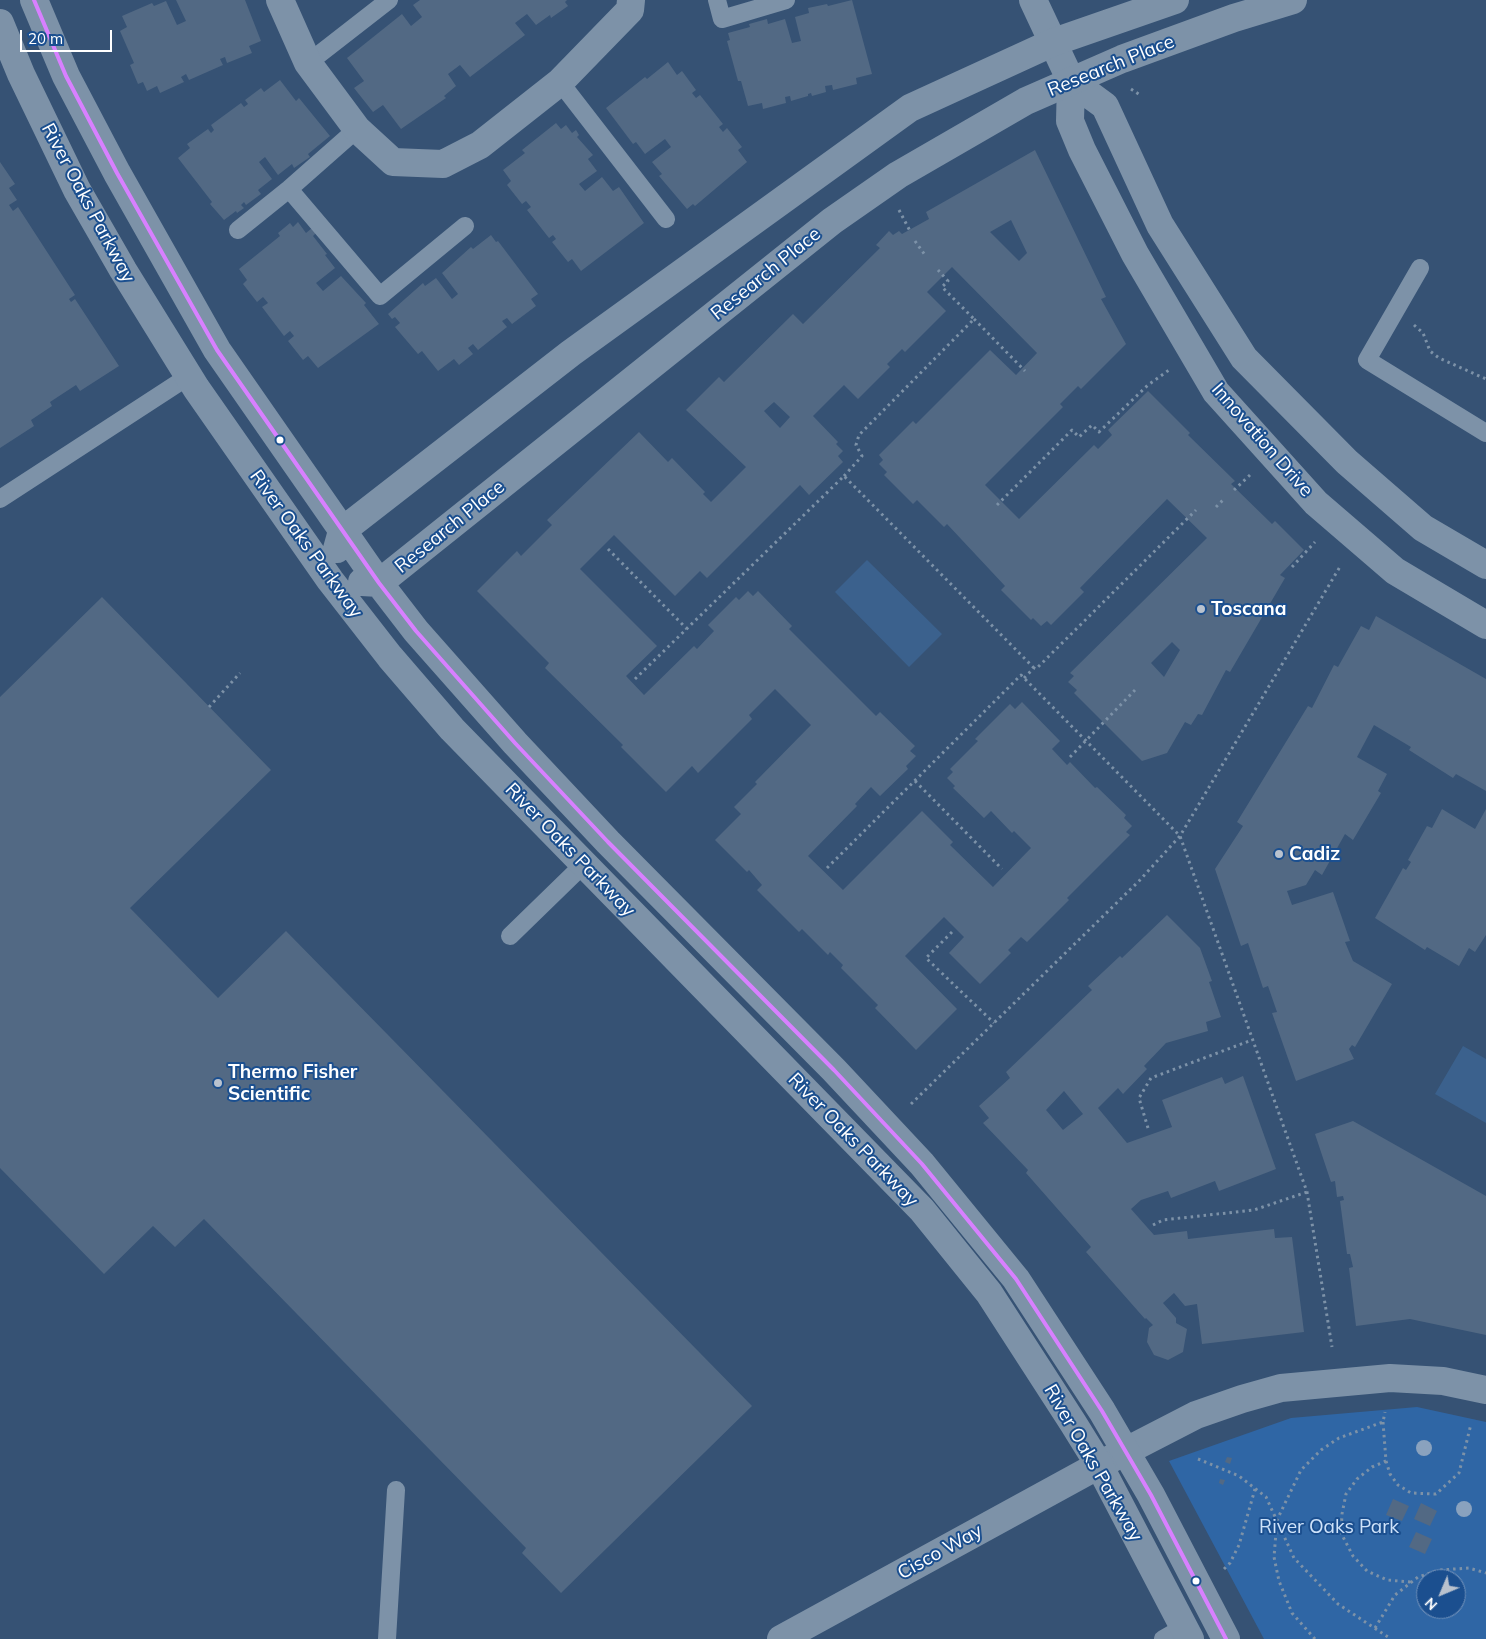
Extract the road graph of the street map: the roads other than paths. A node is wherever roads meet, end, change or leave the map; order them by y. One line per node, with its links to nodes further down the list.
1 (34, 0): 24 (street, River Oaks Parkway)
2 (280, 0): 12 (street)
3 (389, 0): 12 (lane)
4 (631, 0): 13 (street)
5 (717, 0): 6 (lane)
6 (786, 0)
7 (1033, 0): 11 (street, Innovation Drive)
8 (1174, 0): 11 (street, Research Place)
9 (1293, 0): 14 (street, Research Place)
10 (0, 23): 21 (street, River Oaks Parkway)
11 (1054, 42): 14 (street, Innovation Drive); 24 (street, Research Place)
12 (308, 63): 15 (street)
13 (560, 82): 15 (street); 17 (lane)
14 (1071, 82): 25 (street); 27 (street, Research Place); 28 (street, Innovation Drive)
15 (357, 129): 16 (lane)
16 (289, 189): 18 (lane); 19 (lane)
17 (666, 219)
18 (464, 226)
19 (238, 230)
20 (1420, 268): 22 (lane)
21 (189, 376): 23 (lane); 26 (street, River Oaks Parkway)
22 (1486, 432)
23 (0, 499)
24 (342, 531): 26 (street); 27 (street, River Oaks Parkway)
25 (1486, 565)
26 (330, 580): 27 (street, Research Place); 30 (street, River Oaks Parkway)
27 (379, 583): 29 (street, River Oaks Parkway)
28 (1486, 625)
29 (608, 842): 30 (street); 32 (street, River Oaks Parkway)
30 (584, 864): 31 (lane); 33 (street, River Oaks Parkway)
31 (510, 936)
32 (834, 1070): 33 (street); 35 (street, River Oaks Parkway)
33 (809, 1094): 36 (street, River Oaks Parkway)
34 (1486, 1390): 35 (street, Cisco Way)
35 (1125, 1450): 36 (street, Cisco Way); 41 (street, River Oaks Parkway)
36 (1099, 1465): 38 (street, River Oaks Parkway); 40 (street, Cisco Way)
37 (396, 1490): 39 (lane)
38 (1179, 1635)
39 (387, 1639)
40 (781, 1639)
41 (1226, 1639)

